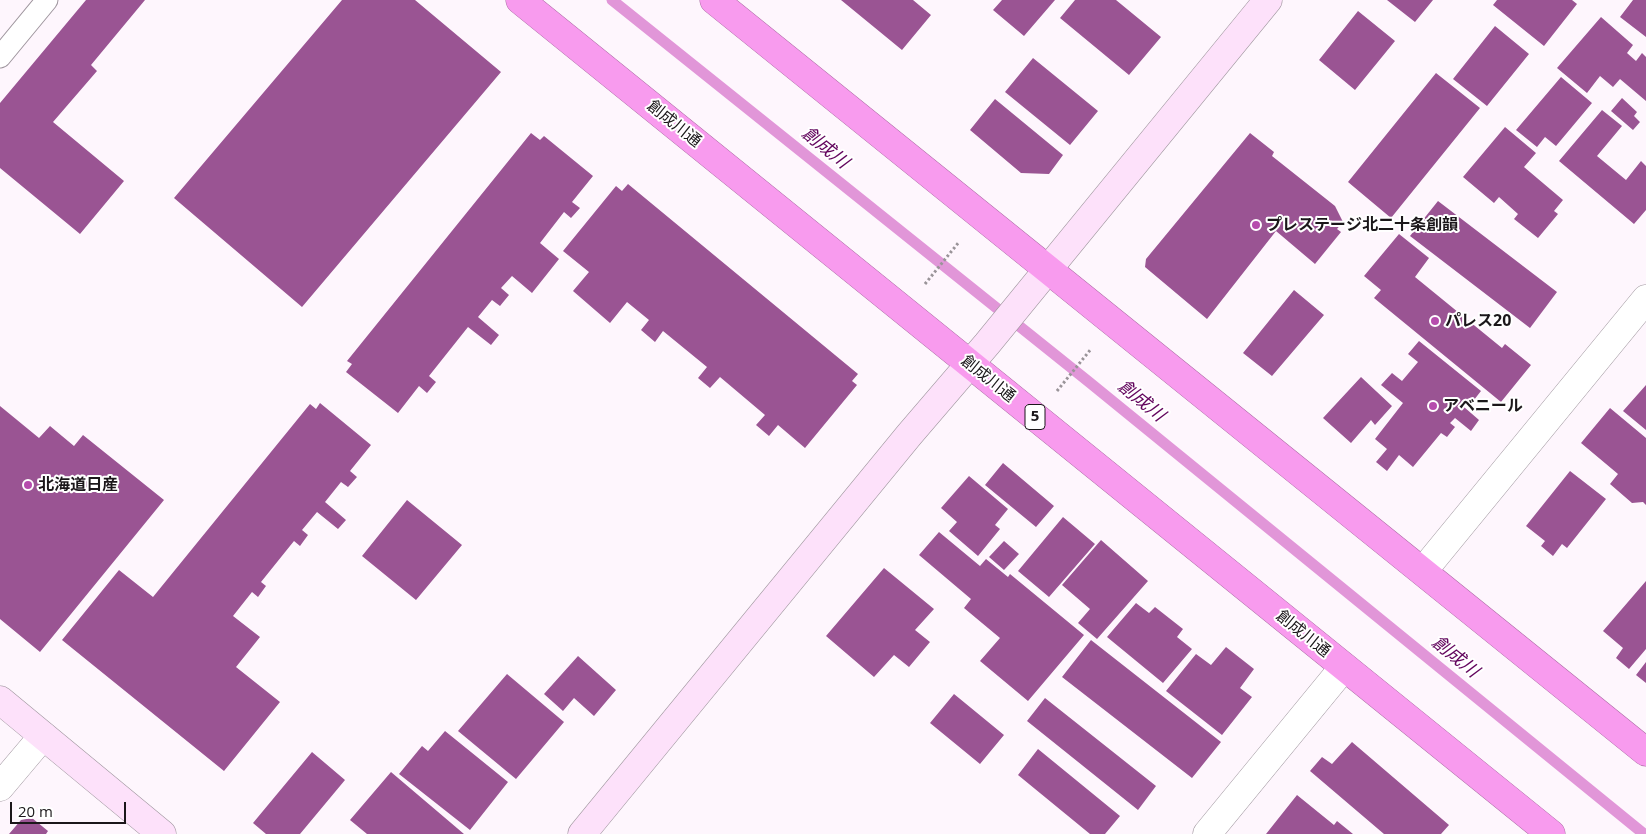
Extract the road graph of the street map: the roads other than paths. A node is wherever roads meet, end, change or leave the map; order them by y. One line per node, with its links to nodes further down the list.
1 (47, 0): 5 (lane)
2 (520, 0): 8 (highway, 創成川通 / 5)
3 (714, 0): 6 (highway)
4 (1268, 0): 6 (street)
5 (0, 57)
6 (1049, 269): 8 (street); 9 (highway)
7 (1646, 299): 9 (street)
8 (970, 364): 10 (highway, 創成川通 / 5); 16 (street)
9 (1423, 571): 13 (highway)
10 (1344, 667): 17 (street); 18 (highway, 創成川通 / 5)
11 (0, 700): 12 (street)
12 (43, 736): 14 (street); 15 (street)
13 (1646, 752)
14 (0, 787)
15 (162, 834)
16 (582, 834)
17 (1207, 834)
18 (1551, 834)

